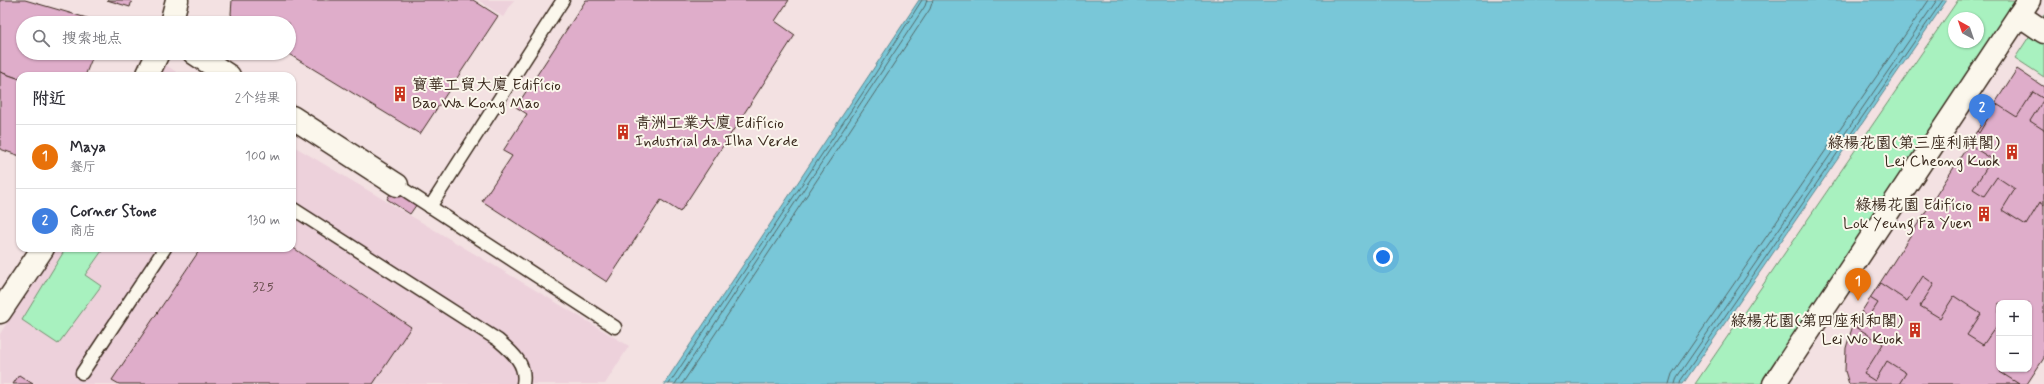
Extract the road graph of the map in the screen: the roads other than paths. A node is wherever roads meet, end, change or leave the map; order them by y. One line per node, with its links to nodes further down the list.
1 (177, 0): 4 (street)
2 (564, 0): 12 (lane)
3 (2024, 8): 5 (street); 20 (street)
4 (172, 16)
5 (2044, 32)
6 (155, 60): 8 (street)
7 (205, 60): 9 (street)
8 (149, 72)
9 (223, 72)
10 (296, 120): 11 (street)
11 (397, 185): 12 (lane)
12 (430, 207): 17 (lane)
13 (296, 211): 19 (lane)
14 (40, 252): 16 (street)
15 (162, 252): 18 (lane)
16 (0, 312)
17 (616, 327)
18 (82, 373)
19 (523, 384)
20 (1774, 384)

